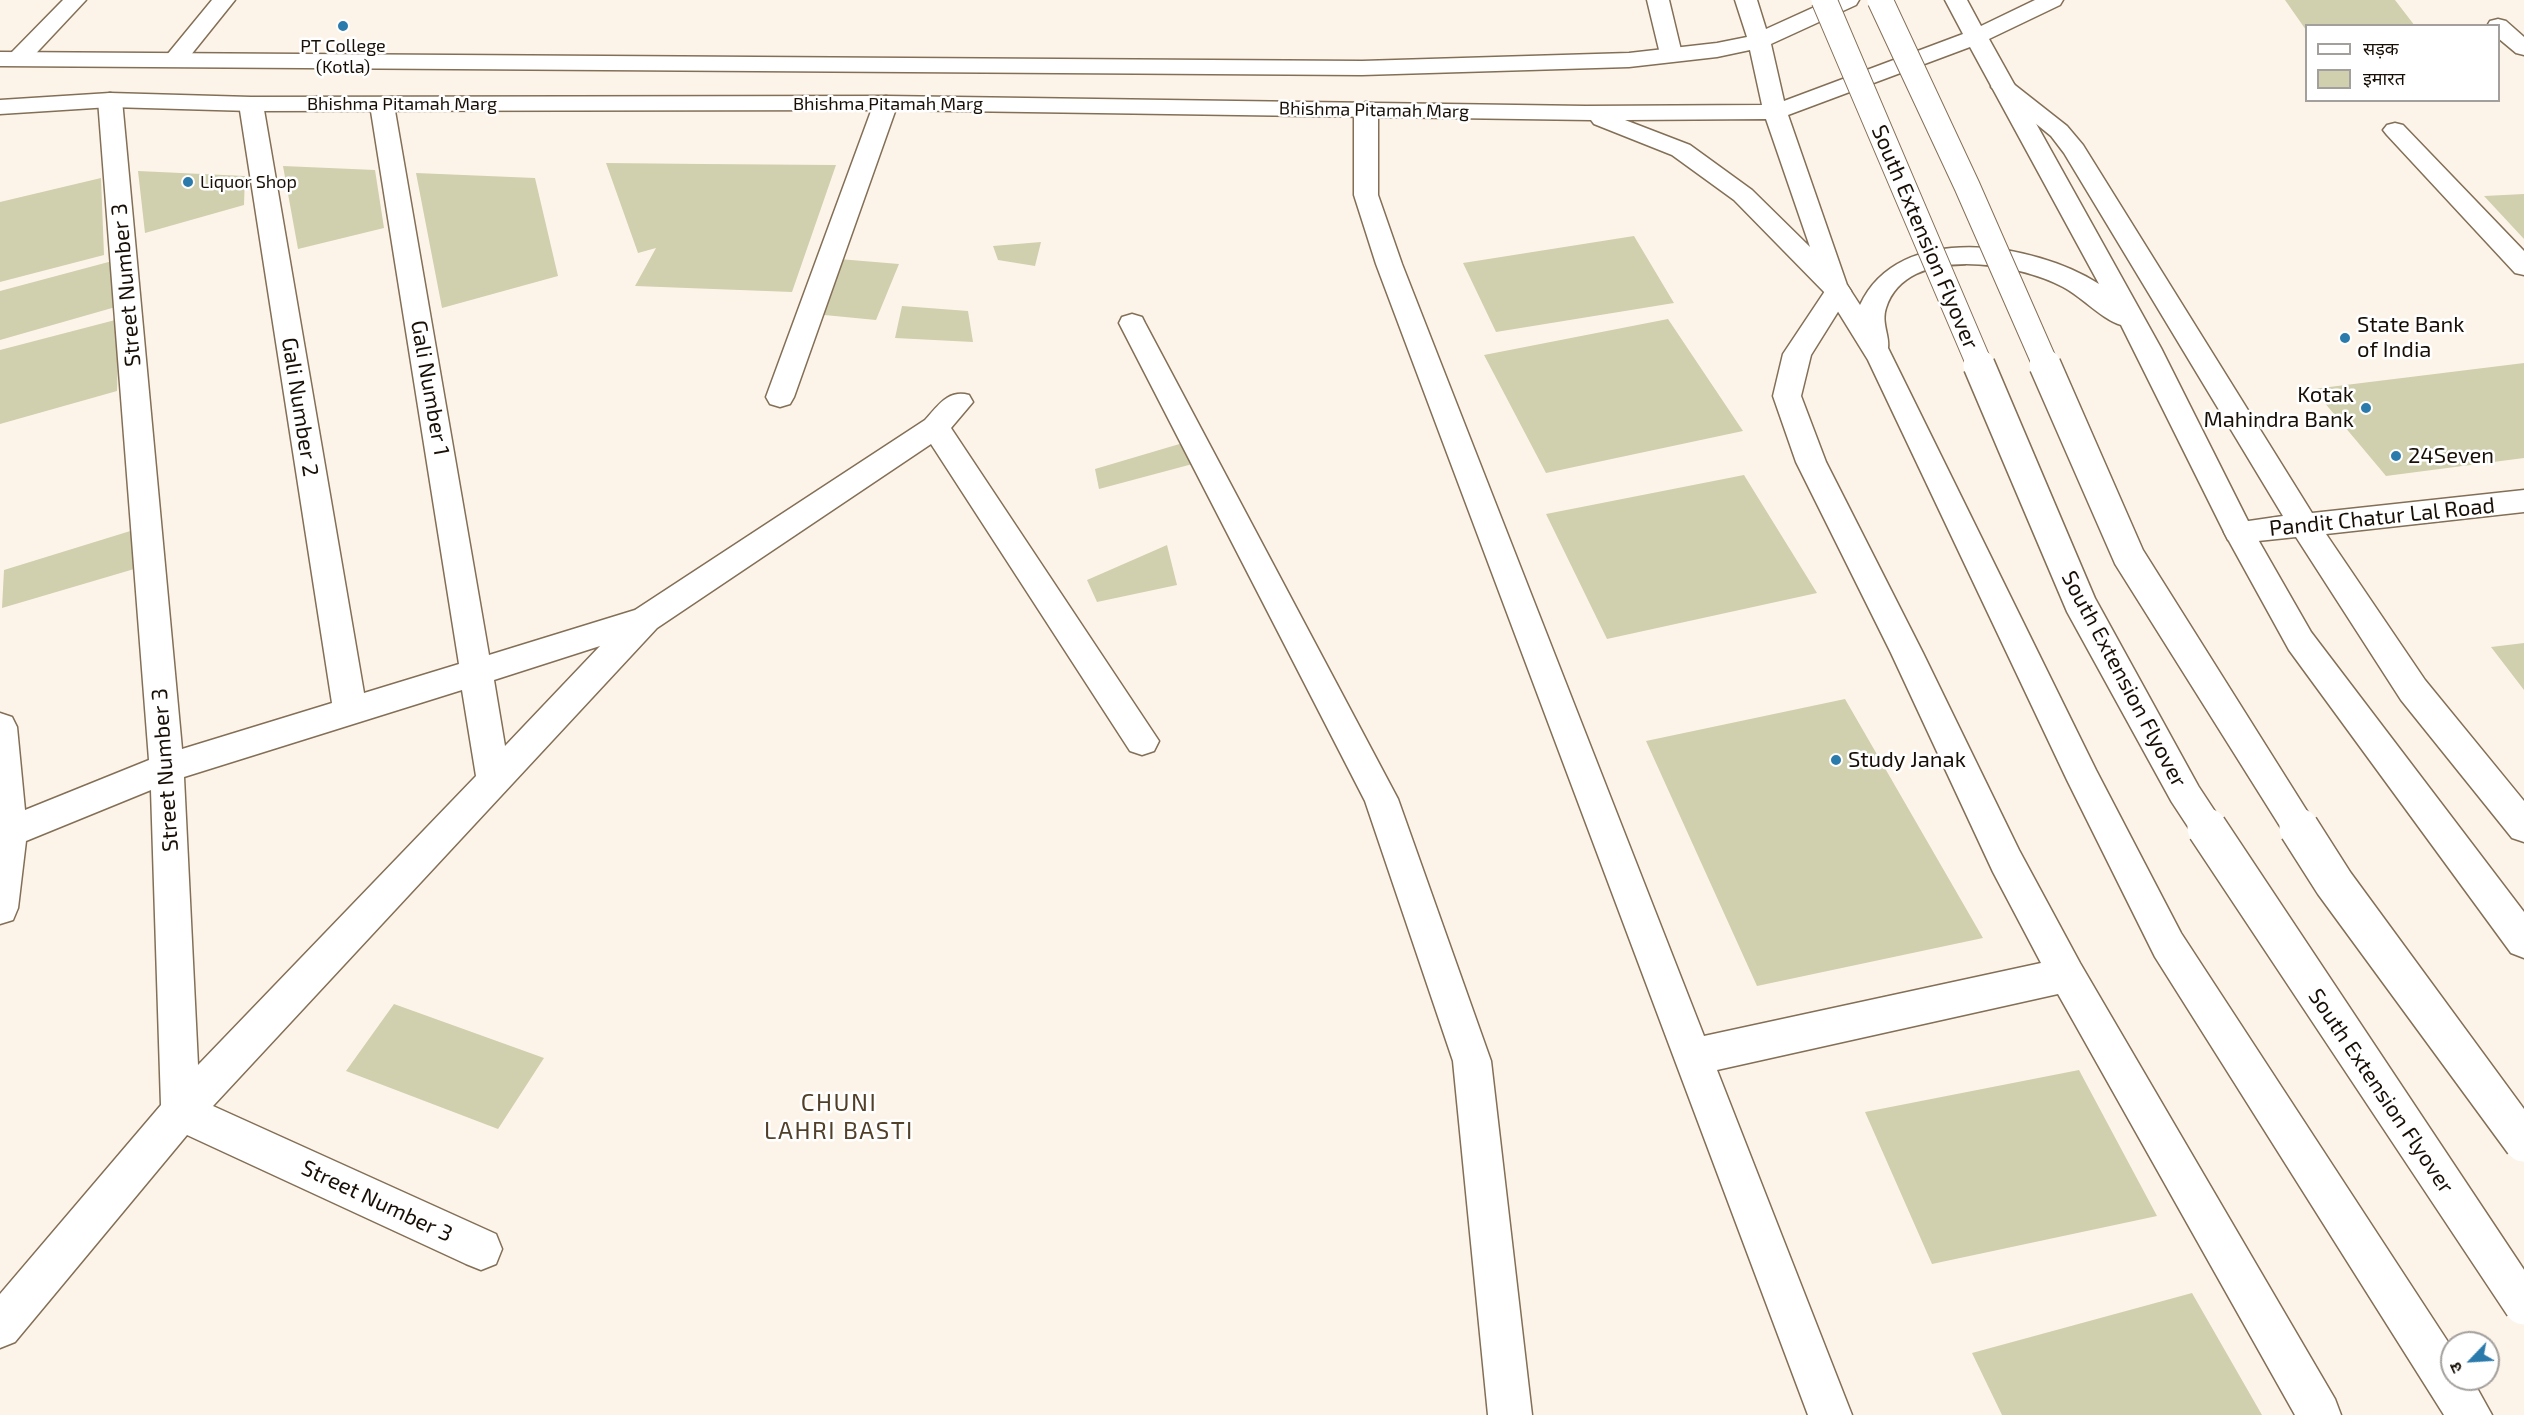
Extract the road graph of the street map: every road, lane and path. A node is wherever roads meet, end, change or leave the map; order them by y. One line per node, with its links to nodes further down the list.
1 (224, 0): 16 (street)
2 (1658, 0): 14 (street)
3 (1746, 0): 12 (street)
4 (1824, 0): 56 (street, South Extension Flyover, bridge)
5 (1848, 0): 12 (street, Bhishma Pitamah Marg)
6 (1880, 0): 17 (street, bridge)
7 (1956, 0): 11 (street)
8 (2052, 0): 11 (street)
9 (68, 7): 15 (street)
10 (2500, 27): 13 (street)
11 (1976, 37): 17 (street); 19 (street)
12 (1760, 41): 14 (street, Bhishma Pitamah Marg); 26 (street)
13 (2524, 48)
14 (1671, 54): 18 (street, Bhishma Pitamah Marg)
15 (9, 59): 16 (street, Bhishma Pitamah Marg)
16 (174, 61): 18 (street, Bhishma Pitamah Marg)
17 (1909, 62): 26 (street); 54 (street, bridge)
18 (1550, 87): 25 (street, Bhishma Pitamah Marg); 27 (street, Bhishma Pitamah Marg)
19 (2003, 87): 32 (street); 38 (street)
20 (110, 100): 22 (street, Bhishma Pitamah Marg); 24 (street, Bhishma Pitamah Marg); 45 (street, Street Number 3)
21 (886, 103): 23 (street, Bhishma Pitamah Marg); 25 (street, Bhishma Pitamah Marg); 34 (street)
22 (251, 105): 23 (street, Bhishma Pitamah Marg); 42 (street, Gali Number 2)
23 (382, 105): 41 (street, Gali Number 1)
24 (0, 107)
25 (1366, 109): 52 (street)
26 (1775, 112): 27 (street, Bhishma Pitamah Marg); 30 (street)
27 (1586, 113): 30 (street)
28 (2395, 130): 29 (street)
29 (2524, 267)
30 (1838, 291): 33 (street); 51 (street)
31 (1132, 323): 58 (street)
32 (2146, 348): 33 (street); 39 (street)
33 (1881, 359): 61 (street)
34 (780, 397)
35 (959, 402): 36 (street)
36 (935, 427): 40 (street); 44 (street)
37 (2524, 501): 38 (street, Pandit Chatur Lal Road)
38 (2304, 524): 39 (street, Pandit Chatur Lal Road); 47 (street)
39 (2239, 532): 50 (street)
40 (646, 620): 41 (street); 46 (street)
41 (478, 671): 42 (street); 46 (street, Gali Number 1)
42 (350, 710): 45 (street)
43 (0, 727): 48 (street)
44 (1142, 741)
45 (167, 768): 48 (street); 53 (street, Street Number 3)
46 (494, 782): 53 (street)
47 (2524, 827)
48 (5, 834): 49 (street)
49 (0, 908)
50 (2524, 941)
51 (2067, 975): 52 (street); 60 (street)
52 (1693, 1057): 59 (street)
53 (181, 1112): 55 (street, Street Number 3); 57 (street)
54 (2524, 1142)
55 (481, 1249)
56 (2524, 1305)
57 (0, 1327)
58 (1510, 1415)
59 (1830, 1415)
60 (2319, 1415)
61 (2470, 1415)

